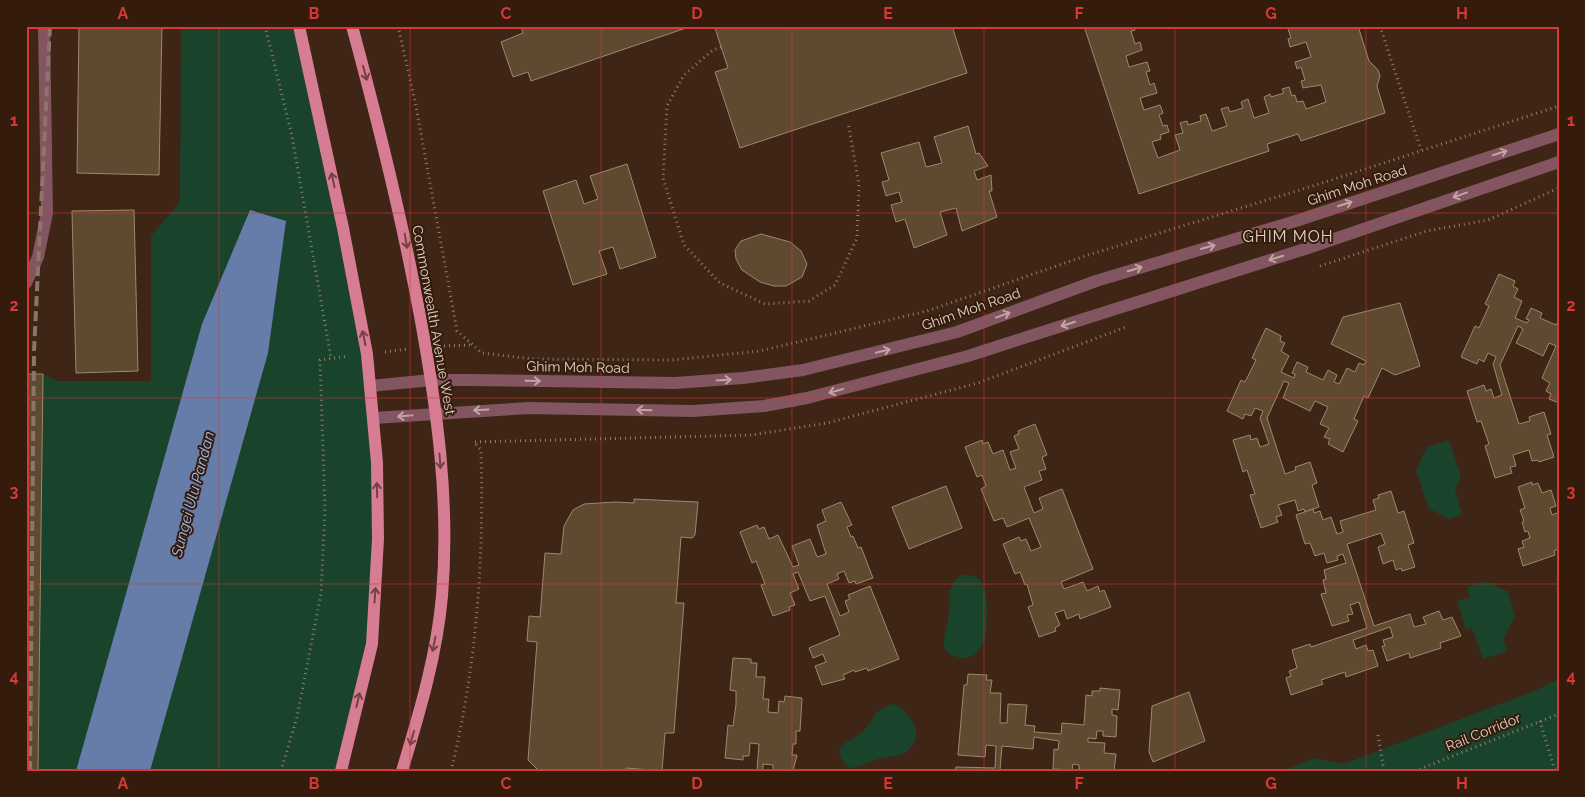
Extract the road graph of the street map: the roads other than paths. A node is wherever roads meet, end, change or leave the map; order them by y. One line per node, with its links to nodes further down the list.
1 (44, 26): 6 (street)
2 (299, 26): 8 (main road, one-way to 2)
3 (352, 26): 7 (main road, Commonwealth Avenue West, one-way to 7)
4 (1559, 134): 7 (street, Ghim Moh Road, one-way to 4)
5 (1559, 162): 9 (street, one-way to 9)
6 (26, 283)
7 (432, 380): 8 (street, Ghim Moh Road); 9 (main road, Commonwealth Avenue West)
8 (370, 386): 10 (main road)
9 (436, 413): 10 (street, one-way to 10); 12 (main road, Commonwealth Avenue West, one-way to 12)
10 (374, 418): 11 (main road, one-way to 10)
11 (341, 771)
12 (402, 771)

